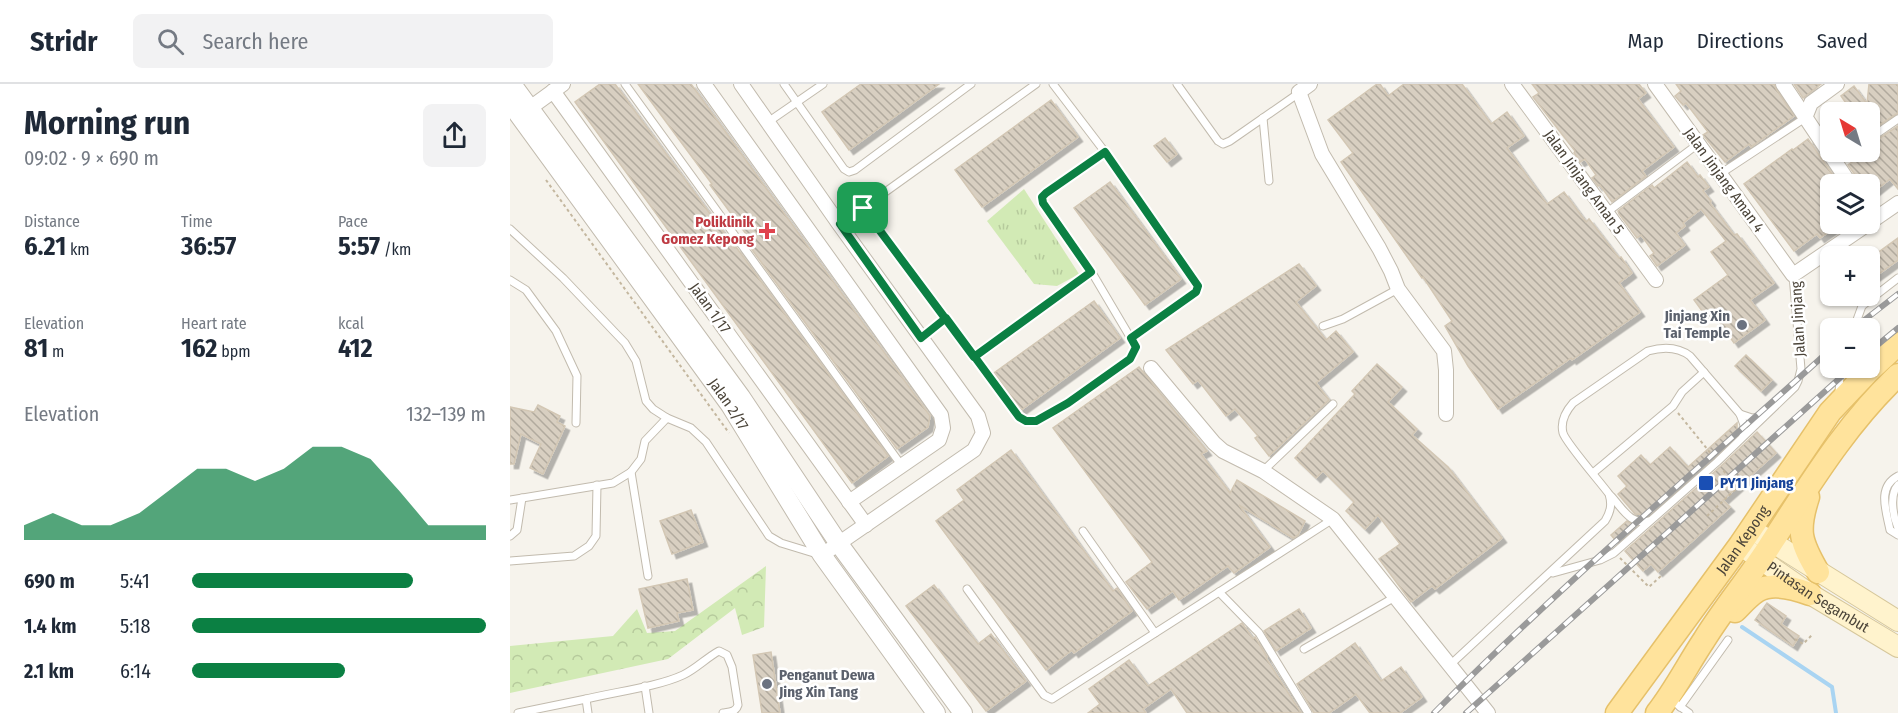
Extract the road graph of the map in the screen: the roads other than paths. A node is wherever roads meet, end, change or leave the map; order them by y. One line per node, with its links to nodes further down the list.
1 (512, 84): 19 (street, Jalan 2/17)
2 (625, 84): 66 (lane)
3 (704, 84): 66 (street)
4 (741, 84): 23 (street)
5 (784, 84): 17 (lane)
6 (823, 84): 17 (lane)
7 (1036, 84): 33 (lane)
8 (1053, 84): 27 (lane)
9 (1177, 84): 20 (lane)
10 (1512, 84): 34 (street, Jalan Jinjang Aman 5)
11 (1655, 84): 26 (street, Jalan Jinjang Aman 4)
12 (1783, 84): 21 (street)
13 (1837, 84): 21 (street)
14 (966, 85): 17 (lane)
15 (554, 86): 19 (street); 77 (street, Jalan 1/17)
16 (1305, 88): 20 (lane); 46 (street)
17 (798, 102): 23 (lane)
18 (510, 103): 88 (street, Jalan 2/17)
19 (530, 108): 86 (street, Jalan 2/17)
20 (1263, 118): 31 (lane)
21 (1805, 118): 25 (street); 29 (lane)
22 (1898, 119): 24 (lane)
23 (768, 123): 36 (street)
24 (1880, 131)
25 (1820, 140)
26 (1698, 144): 29 (street, Jalan Jinjang Aman 4); 34 (lane)
27 (1105, 152): 41 (lane); 51 (lane)
28 (1835, 162): 30 (street)
29 (1720, 174): 42 (street, Jalan Jinjang Aman 4)
30 (1843, 174)
31 (1269, 181)
32 (1898, 203): 35 (street, Jalan Jinjang)
33 (863, 208): 36 (lane); 47 (lane)
34 (1606, 213): 45 (street, Jalan Jinjang Aman 5)
35 (1880, 214)
36 (840, 224): 50 (street)
37 (510, 229): 39 (lane)
38 (1850, 234): 42 (street, Jalan Jinjang)
39 (518, 236): 40 (lane); 63 (lane)
40 (510, 243)
41 (1091, 272): 51 (lane); 53 (lane)
42 (1793, 275): 62 (lane, Jalan Jinjang)
43 (1898, 278): 48 (lane)
44 (510, 280): 64 (lane)
45 (1656, 280)
46 (1398, 289): 49 (lane); 60 (street)
47 (946, 318): 50 (lane); 53 (lane)
48 (1858, 318)
49 (1323, 326)
50 (921, 338): 80 (street)
51 (1131, 338): 53 (lane)
52 (1898, 344): 58 (main road, Jalan Kepong)
53 (974, 357)
54 (1151, 368): 67 (street)
55 (1704, 372): 61 (lane); 69 (lane); 69 (lane)
56 (1897, 376): 71 (main road, Jalan Kepong)
57 (1840, 378): 58 (lane)
58 (1839, 401): 85 (main road, Jalan Kepong)
59 (1333, 404): 67 (lane)
60 (1446, 414)
61 (1740, 414): 62 (lane); 65 (lane)
62 (1763, 417): 65 (lane)
63 (667, 418): 68 (lane); 88 (lane)
64 (576, 423)
65 (1743, 436): 79 (lane)
66 (902, 466): 77 (street)
67 (1263, 471): 78 (street)
68 (631, 472): 72 (lane); 91 (lane)
69 (1593, 473): 74 (lane)
70 (1898, 476): 83 (lane)
71 (1813, 481): 87 (main road, Jalan Kepong); 90 (main road)
72 (597, 485): 75 (lane); 89 (lane)
73 (1898, 485): 81 (lane)
74 (1609, 494): 79 (lane); 92 (lane)
75 (522, 498): 76 (lane); 84 (lane)
76 (510, 500)
77 (849, 502): 80 (street, Jalan 1/17)
78 (1333, 519): 94 (lane); 96 (street)
79 (1652, 520): 92 (lane)
80 (866, 525): 86 (street)
81 (1898, 528)
82 (1083, 531): 98 (lane)
83 (1898, 535)
84 (510, 536)
85 (1746, 537): 87 (main road, Pintasan Segambut); 115 (main road, Jalan Kepong)
86 (839, 544): 88 (street); 112 (street, Jalan 2/17)
87 (1766, 551): 90 (main road, Pintasan Segambut); 95 (main road, Pintasan Segambut); 99 (main road, Jalan Kepong)
88 (822, 555): 111 (street, Jalan 2/17)
89 (510, 561)
90 (1818, 572): 97 (main road, Pintasan Segambut)
91 (648, 576)
92 (1546, 576): 103 (lane)
93 (967, 589): 98 (lane)
94 (1219, 592): 98 (lane); 113 (lane)
95 (1810, 594): 99 (main road); 101 (main road, Pintasan Segambut)
96 (1395, 597): 102 (lane); 103 (street)
97 (1898, 621)
98 (1155, 633)
99 (1705, 639): 106 (main road, Jalan Kepong); 116 (main road)
100 (1728, 640): 106 (lane)
101 (1898, 647)
102 (1304, 649)
103 (1451, 660): 114 (street)
104 (645, 686): 105 (lane); 109 (lane); 110 (lane)
105 (586, 699): 107 (lane); 108 (lane)
106 (1669, 706): 117 (lane)
107 (518, 713)
108 (588, 713)
109 (649, 713)
110 (723, 713)
111 (936, 713)
112 (963, 713)
113 (1308, 713)
114 (1488, 713)
115 (1617, 713)
116 (1640, 713)
117 (1689, 713)

